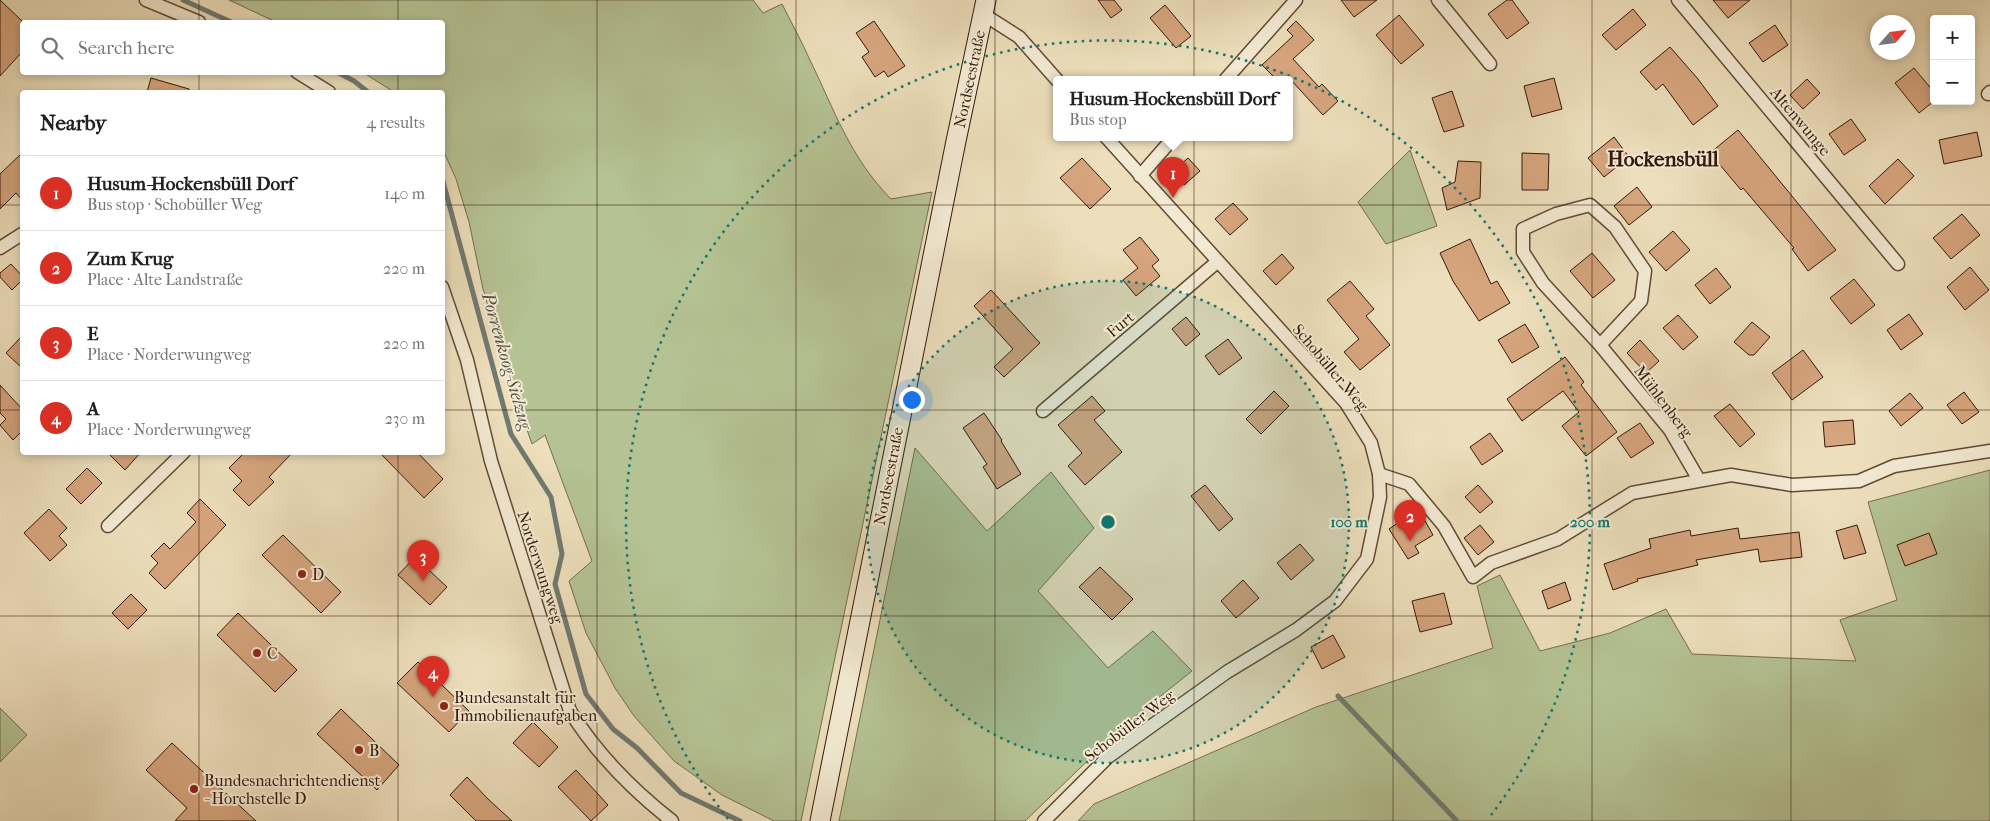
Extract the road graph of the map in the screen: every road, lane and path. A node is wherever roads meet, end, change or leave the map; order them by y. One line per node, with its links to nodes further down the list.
1 (146, 0): 6 (street)
2 (1296, 0): 10 (street)
3 (1438, 0): 7 (street)
4 (1678, 0): 18 (street, Altenwunge)
5 (985, 7): 9 (street); 27 (main road, Nordseestraße)
6 (194, 20)
7 (1490, 64)
8 (302, 75): 11 (street)
9 (1053, 76)
10 (1229, 76)
11 (326, 90)
12 (1109, 141): 14 (street, Schobüller Weg)
13 (1171, 141): 14 (street)
14 (1140, 176): 17 (street, Schobüller Weg)
15 (20, 235): 16 (street)
16 (0, 248)
17 (1218, 262): 21 (street, Furt); 24 (street, Schobüller Weg)
18 (1898, 264)
19 (445, 295): 28 (street, Norderwungweg)
20 (1600, 345): 20 (street, Mühlenberg); 25 (street, Mühlenberg)
21 (1043, 411)
22 (1990, 451): 25 (street)
23 (181, 455): 26 (street)
24 (1379, 474): 25 (street); 29 (street, Schobüller Weg)
25 (1699, 480)
26 (108, 526)
27 (821, 813)
28 (672, 821)
29 (1044, 821)

